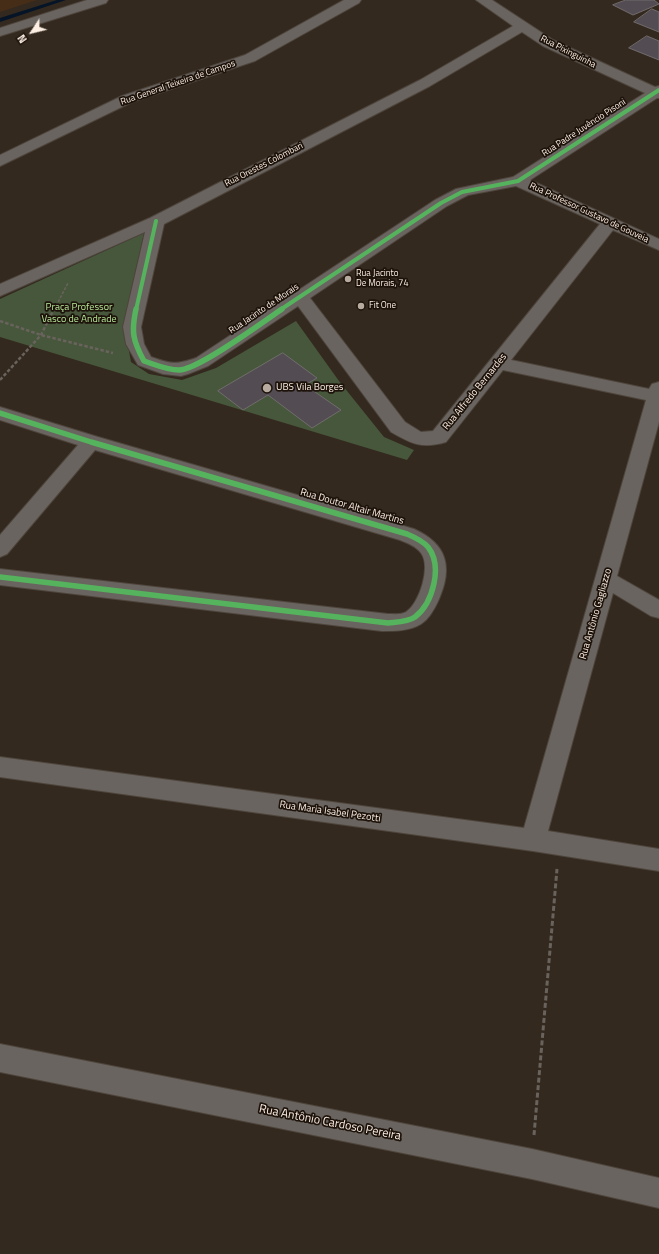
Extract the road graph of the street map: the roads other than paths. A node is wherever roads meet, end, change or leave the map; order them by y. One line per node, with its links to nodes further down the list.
1 (101, 0): 5 (street)
2 (354, 0): 7 (street, Rua General Teixeira de Campos)
3 (483, 0): 4 (street, Rua Pixinguinha)
4 (521, 27): 6 (street, Rua Pixinguinha); 9 (street, Rua Orestes Colombari)
5 (0, 32)
6 (658, 92): 8 (street, Rua Padre Juvêncio Pisoni)
7 (0, 161)
8 (518, 181): 10 (street, Rua Professor Gustavo de Gouveia); 13 (street, Rua Jacinto de Morais)
9 (156, 221): 12 (street, Rua Orestes Colombari); 13 (street, Rua Jacinto de Morais)
10 (610, 223): 11 (street, Rua Professor Gustavo de Gouveia); 14 (street, Rua Alfredo Bernardes)
11 (659, 245)
12 (0, 291)
13 (300, 296): 14 (street, Rua Alfredo Bernardes)
14 (498, 363): 15 (street)
15 (658, 393): 20 (street, Rua Antônio Gagliazzo)
16 (0, 413): 17 (street, Rua Doutor Altair Martins)
17 (91, 442): 18 (street); 19 (street, Rua Doutor Altair Martins)
18 (0, 549)
19 (0, 577)
20 (606, 579): 21 (street); 23 (street, Rua Antônio Gagliazzo)
21 (659, 610)
22 (0, 767): 23 (street, Rua Maria Isabel Pezotti)
23 (533, 840): 24 (street, Rua Maria Isabel Pezotti)
24 (659, 860)
25 (0, 1058): 26 (street, Rua Antônio Cardoso Pereira)
26 (659, 1193)

